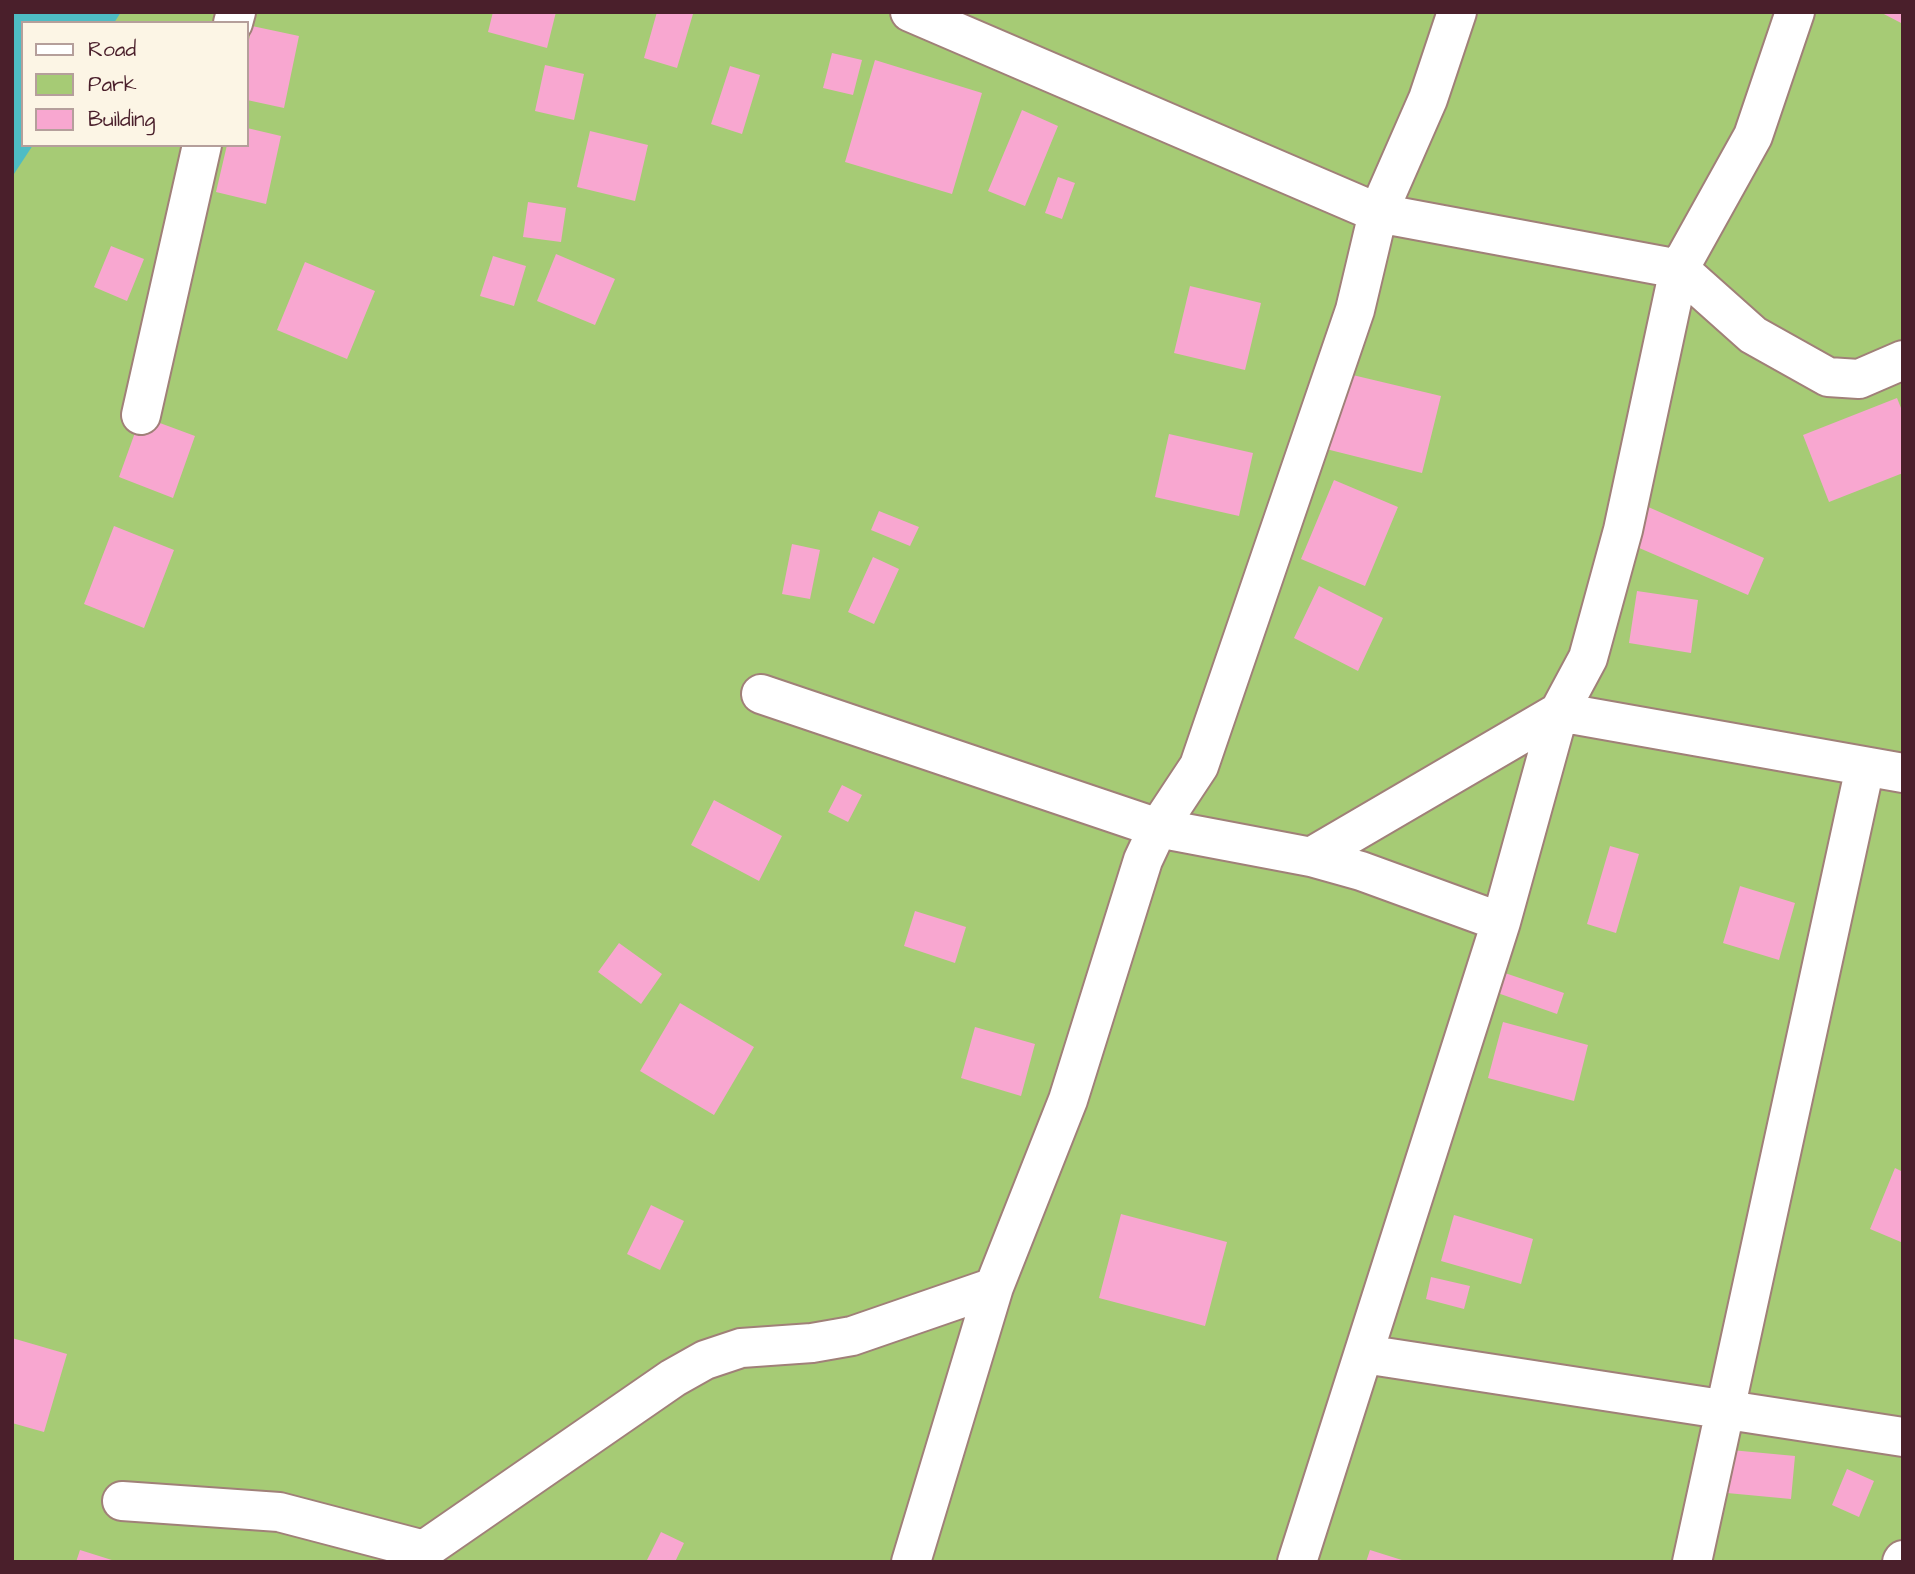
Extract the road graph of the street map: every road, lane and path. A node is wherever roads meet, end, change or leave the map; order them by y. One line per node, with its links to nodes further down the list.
1 (1457, 12): 5 (street)
2 (1795, 12): 6 (street)
3 (919, 13): 5 (street)
4 (202, 147): 8 (street)
5 (1378, 213): 6 (street); 13 (street)
6 (1679, 270): 7 (street); 10 (street)
7 (1903, 360)
8 (141, 415)
9 (761, 694): 13 (street)
10 (1559, 712): 11 (street); 14 (street); 15 (street)
11 (1864, 766): 12 (street); 18 (street)
12 (1903, 773)
13 (1158, 828): 14 (street); 16 (street)
14 (1311, 857): 15 (street)
15 (1501, 922): 17 (street)
16 (993, 1287): 21 (street); 22 (street)
17 (1364, 1354): 18 (street); 23 (street)
18 (1726, 1410): 19 (street); 24 (street)
19 (1903, 1437)
20 (122, 1501): 21 (street)
21 (421, 1556)
22 (911, 1562)
23 (1297, 1562)
24 (1692, 1562)

